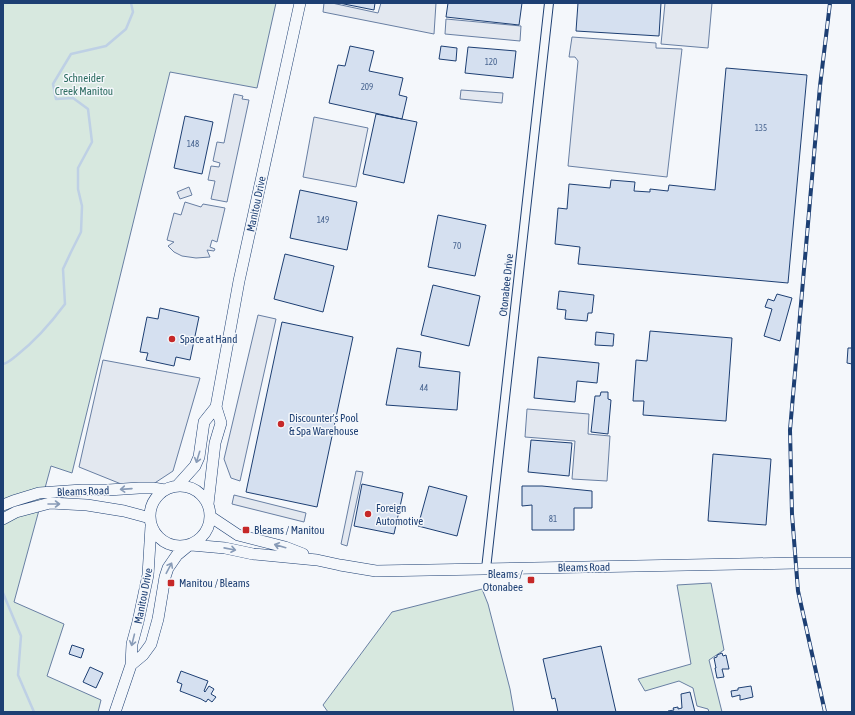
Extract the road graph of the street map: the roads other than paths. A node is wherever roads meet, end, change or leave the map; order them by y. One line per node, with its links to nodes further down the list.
1 (300, 3): 3 (main road, Manitou Drive)
2 (549, 3): 14 (street, Otonabee Drive)
3 (216, 407): 4 (main road, Manitou Drive, one-way to 4); 7 (main road, Manitou Drive)
4 (177, 486): 5 (main road); 7 (main road)
5 (165, 490): 6 (main road, Bleams Road, one-way to 6); 10 (main road)
6 (8, 503)
7 (208, 504): 8 (main road)
8 (211, 517): 11 (main road); 12 (main road, Bleams Road, one-way to 8)
9 (3, 519): 10 (main road, Bleams Road, one-way to 10)
10 (151, 522): 11 (main road); 15 (main road, Manitou Drive, one-way to 15)
11 (189, 545): 12 (main road, Bleams Road, one-way to 12); 15 (main road, Manitou Drive, one-way to 11)
12 (317, 560): 14 (main road, Bleams Road)
13 (852, 562): 14 (main road, Bleams Road)
14 (486, 569)
15 (131, 665): 16 (main road, Manitou Drive)
16 (115, 712)

